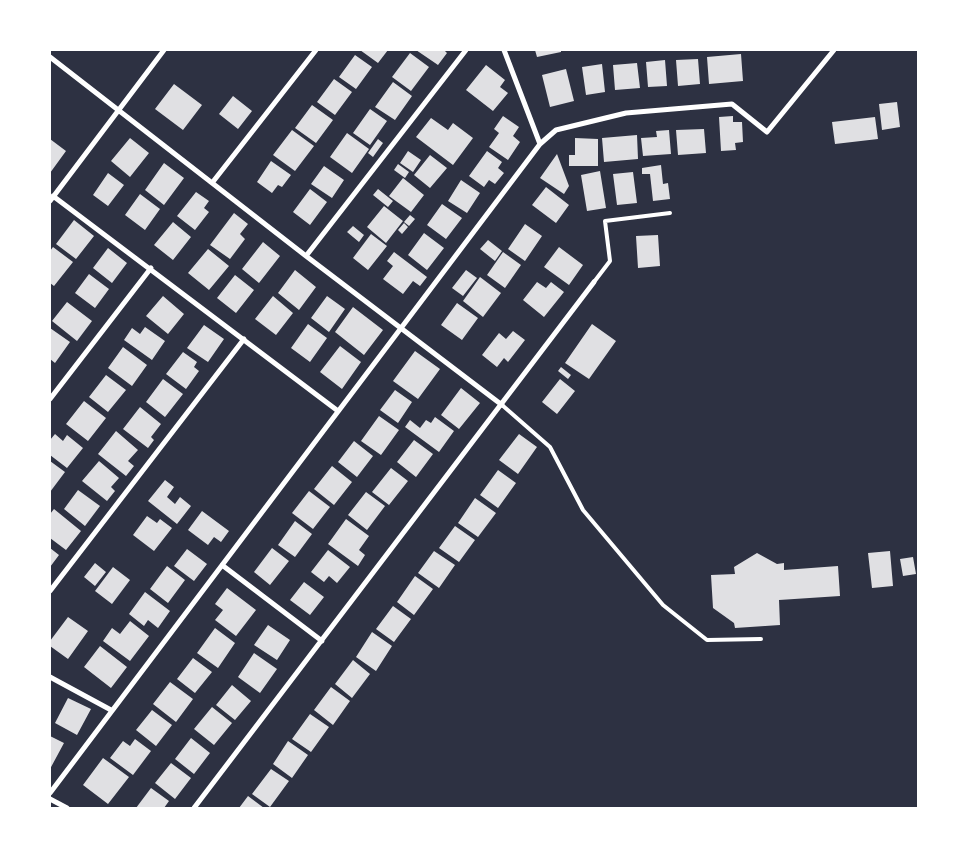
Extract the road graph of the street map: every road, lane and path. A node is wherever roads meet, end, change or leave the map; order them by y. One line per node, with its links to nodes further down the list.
1 (164, 50): 7 (street)
2 (316, 50): 9 (street)
3 (466, 50): 12 (street)
4 (504, 50): 8 (street)
5 (834, 50): 8 (street)
6 (50, 57): 7 (street)
7 (118, 109): 9 (street); 10 (street)
8 (540, 144): 15 (street)
9 (212, 183): 12 (street)
10 (52, 198): 13 (street)
11 (670, 213): 14 (lane)
12 (306, 256): 15 (street)
13 (151, 268): 16 (street); 17 (street)
14 (594, 282): 18 (street)
15 (400, 328): 18 (street); 19 (street)
16 (244, 339): 19 (street); 21 (street)
17 (50, 400)
18 (502, 405): 22 (lane); 23 (street)
19 (338, 411): 20 (street)
20 (222, 565): 23 (street); 25 (street)
21 (50, 592)
22 (761, 639)
23 (322, 641): 29 (street)
24 (50, 677): 25 (street)
25 (111, 710): 26 (street)
26 (50, 793)
27 (50, 799): 28 (street)
28 (67, 808)
29 (194, 808)

